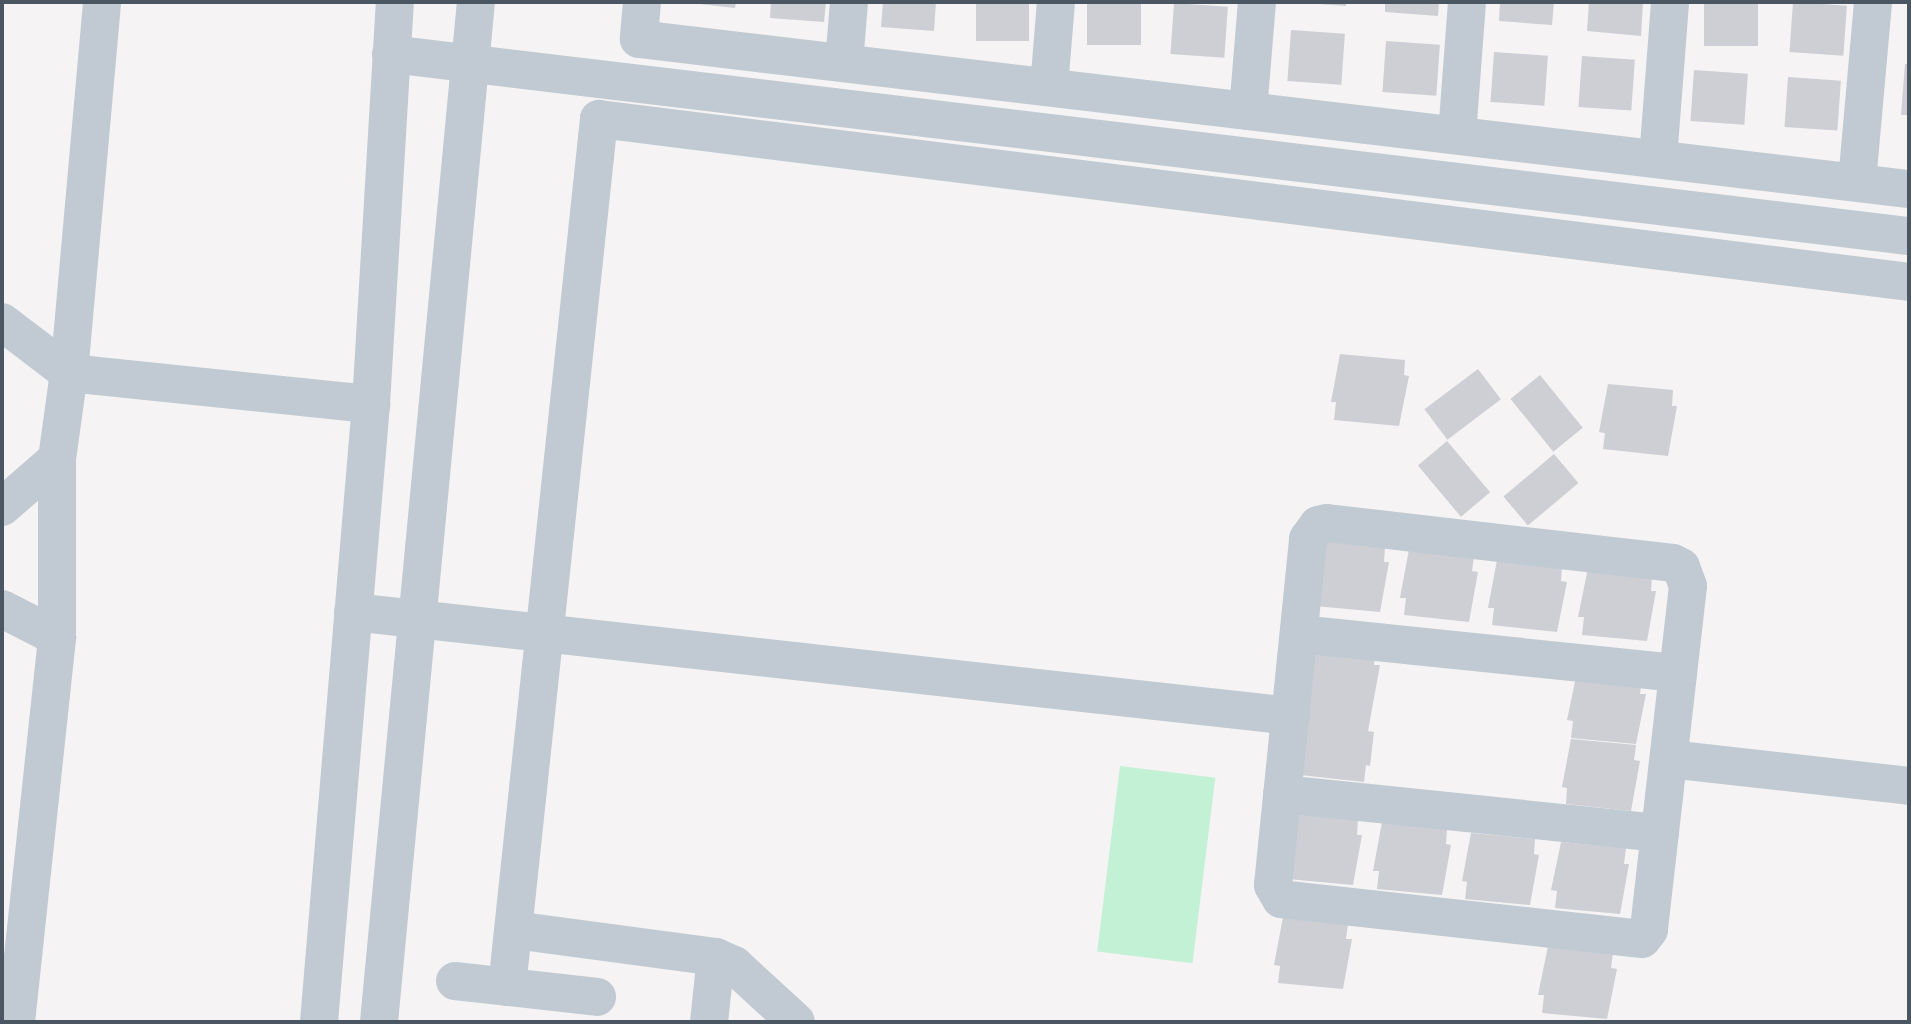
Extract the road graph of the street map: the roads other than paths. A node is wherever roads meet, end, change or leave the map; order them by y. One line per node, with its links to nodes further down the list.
1 (102, 2): 23 (street)
2 (395, 2): 11 (street)
3 (476, 2): 13 (street)
4 (642, 2): 12 (street)
5 (849, 2): 12 (street)
6 (1056, 2): 14 (street)
7 (1257, 2): 15 (street)
8 (1467, 2): 16 (street)
9 (1670, 2): 17 (street)
10 (1873, 2): 18 (street)
11 (391, 54): 13 (street); 24 (street)
12 (844, 63): 14 (street)
13 (470, 64): 20 (street); 29 (street)
14 (1049, 87): 15 (street)
15 (1248, 111): 16 (street)
16 (1457, 135): 17 (street)
17 (1658, 159): 18 (street)
18 (1857, 183): 19 (street)
19 (1909, 189)
20 (1909, 236)
21 (1909, 282): 30 (street)
22 (2, 322): 23 (street)
23 (69, 373): 24 (street); 25 (street)
24 (371, 404): 28 (street)
25 (57, 459): 26 (street); 32 (street)
26 (2, 507)
27 (2, 609): 32 (street)
28 (353, 611): 29 (street); 46 (street)
29 (418, 619): 30 (street); 47 (street)
30 (545, 633): 34 (street); 40 (street)
31 (1299, 634): 33 (street); 33 (street); 34 (street)
32 (57, 637): 39 (street)
33 (1678, 673): 35 (street)
34 (1291, 716): 37 (street)
35 (1669, 759): 36 (street); 38 (street)
36 (1909, 786)
37 (1282, 794): 38 (street); 38 (street)
38 (1660, 833)
39 (14, 913): 45 (street)
40 (514, 930): 41 (street); 43 (street)
41 (716, 957): 48 (street); 49 (street)
42 (455, 981): 43 (street)
43 (507, 987): 44 (street)
44 (597, 997)
45 (16, 1022)
46 (319, 1022)
47 (379, 1022)
48 (709, 1022)
49 (796, 1022)

